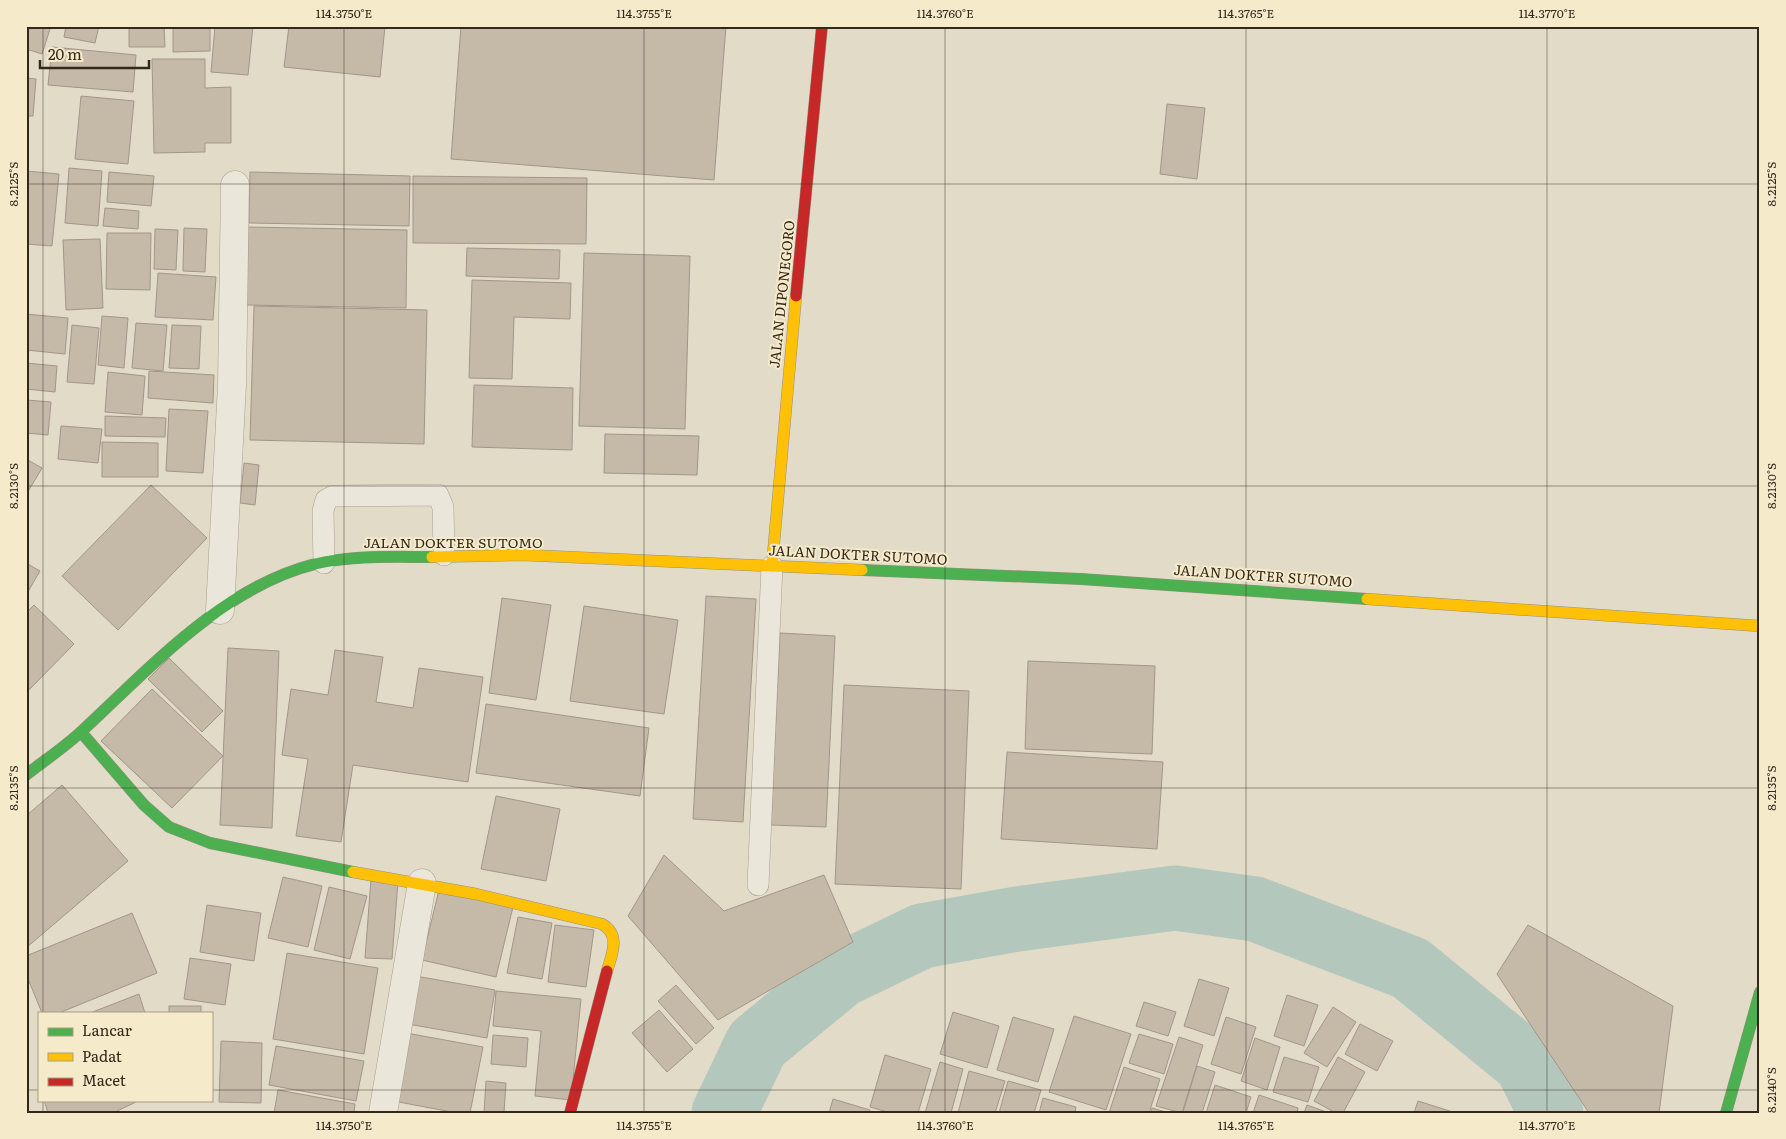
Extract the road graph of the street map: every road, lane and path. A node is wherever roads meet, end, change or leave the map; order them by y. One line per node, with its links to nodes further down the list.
1 (822, 26): 5 (main road, JALAN DIPONEGORO)
2 (235, 185): 6 (street)
3 (444, 555): 4 (main road, JALAN DOKTER SUTOMO); 4 (lane); 5 (main road, JALAN DOKTER SUTOMO)
4 (324, 563): 6 (main road, JALAN DOKTER SUTOMO)
5 (772, 566): 7 (main road, JALAN DOKTER SUTOMO); 11 (lane)
6 (220, 610): 8 (main road, JALAN DOKTER SUTOMO)
7 (1760, 626)
8 (81, 732): 9 (main road, JALAN DOKTER SUTOMO); 10 (main road)
9 (26, 775)
10 (422, 883): 13 (street); 14 (main road)
11 (758, 885)
12 (1760, 992): 15 (main road)
13 (383, 1113)
14 (570, 1113)
15 (1726, 1113)

